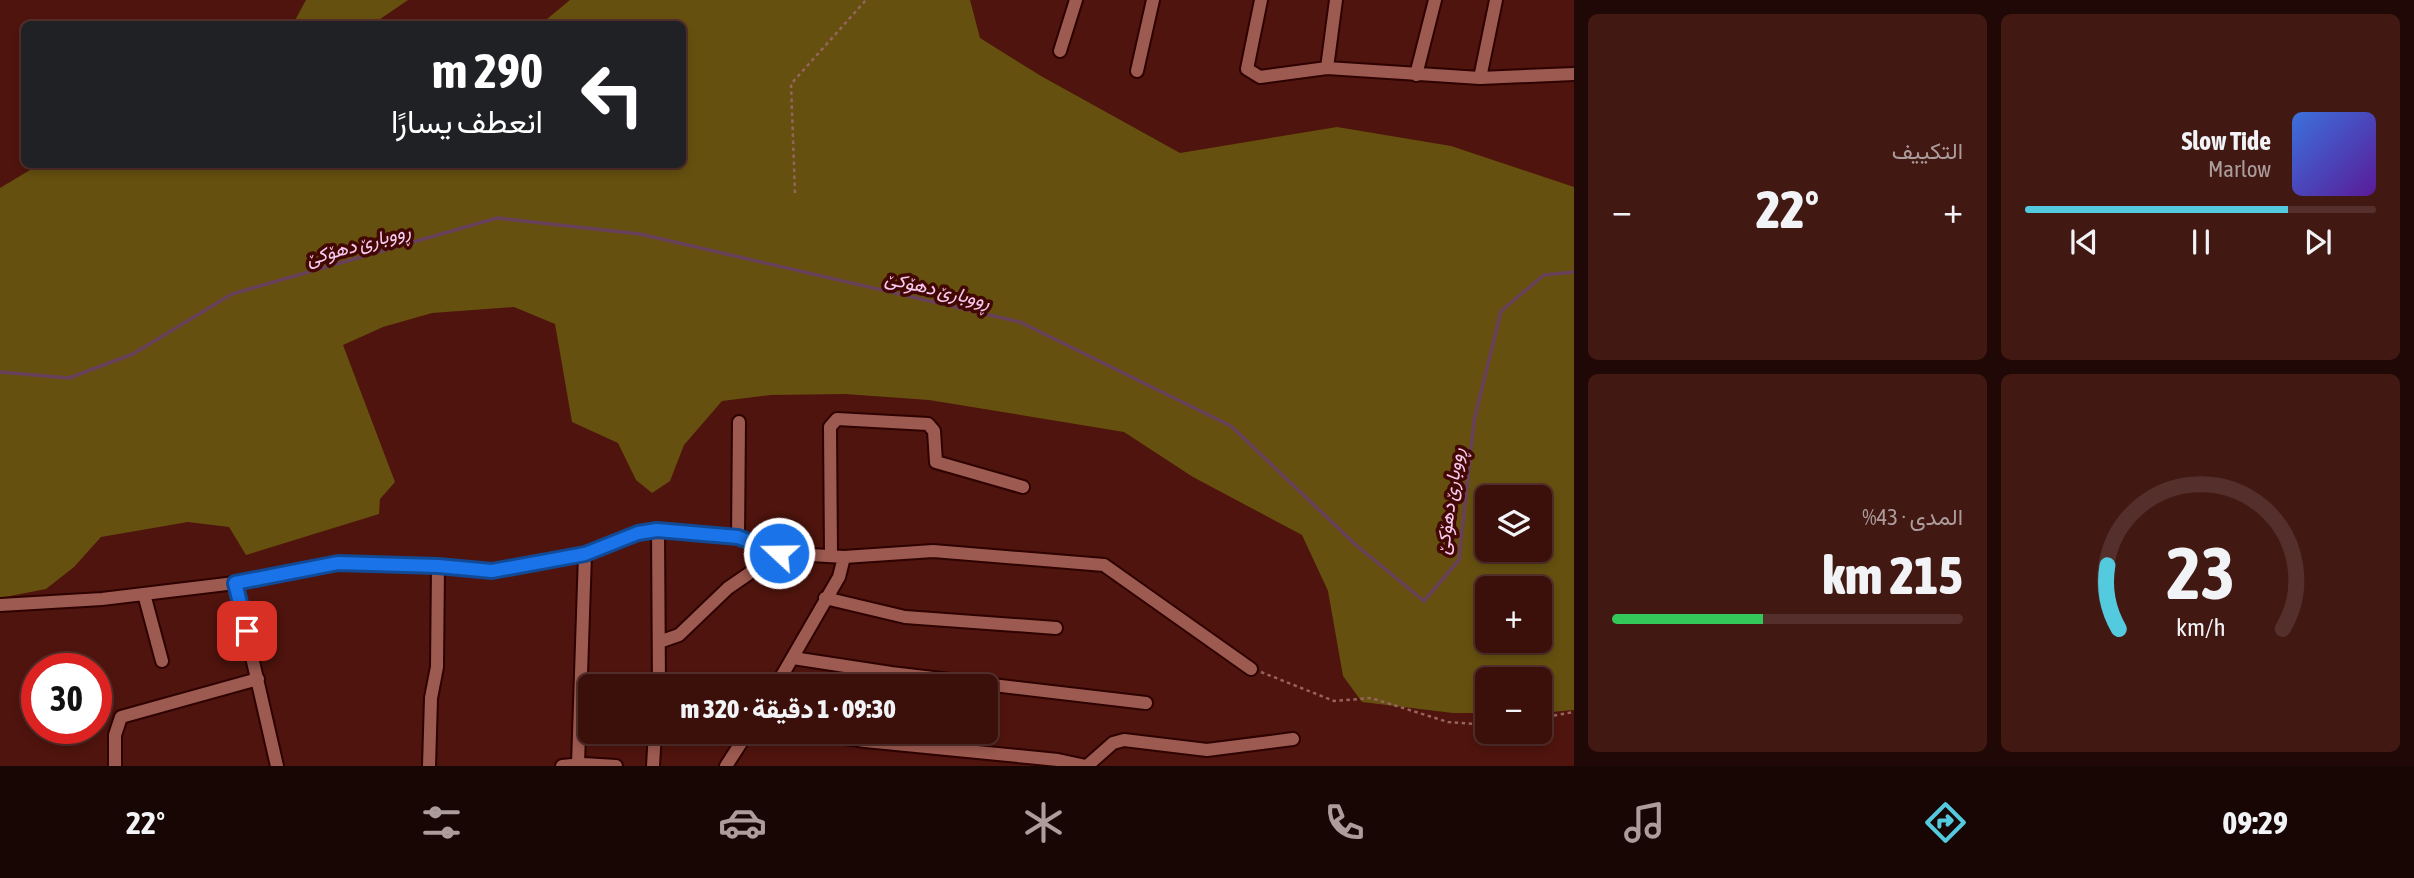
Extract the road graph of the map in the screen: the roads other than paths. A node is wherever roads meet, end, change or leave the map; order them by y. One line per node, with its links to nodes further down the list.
1 (1076, 0): 7 (street)
2 (1153, 0): 9 (street)
3 (1261, 0): 8 (street)
4 (1336, 0): 8 (street)
5 (1435, 0): 11 (street)
6 (1496, 0): 12 (street)
7 (1060, 51)
8 (1327, 68): 11 (street)
9 (1137, 71)
10 (1574, 74): 12 (street)
11 (1416, 75): 12 (street)
12 (1480, 78)
13 (739, 422): 16 (street)
14 (1023, 486): 19 (street)
15 (657, 530): 16 (street); 18 (street); 26 (street)
16 (738, 537): 17 (street)
17 (779, 553): 19 (street); 26 (street)
18 (585, 554): 20 (street); 38 (street)
19 (837, 556): 23 (street); 29 (street)
20 (438, 566): 21 (street); 41 (street)
21 (235, 583): 22 (street); 32 (street)
22 (144, 594): 24 (street); 28 (street)
23 (825, 598): 25 (street); 27 (street)
24 (0, 605)
25 (1056, 628)
26 (659, 642): 30 (street)
27 (793, 658): 31 (street); 33 (street)
28 (162, 661)
29 (1251, 669)
30 (659, 674)
31 (783, 674)
32 (258, 679): 39 (street); 40 (street)
33 (1146, 703)
34 (1293, 738): 46 (street)
35 (654, 744): 44 (street)
36 (740, 744): 45 (street)
37 (895, 744): 46 (street)
38 (578, 764): 42 (street); 43 (street)
39 (115, 766)
40 (277, 766)
41 (429, 766)
42 (562, 766)
43 (616, 766)
44 (653, 766)
45 (726, 766)
46 (1086, 766)

